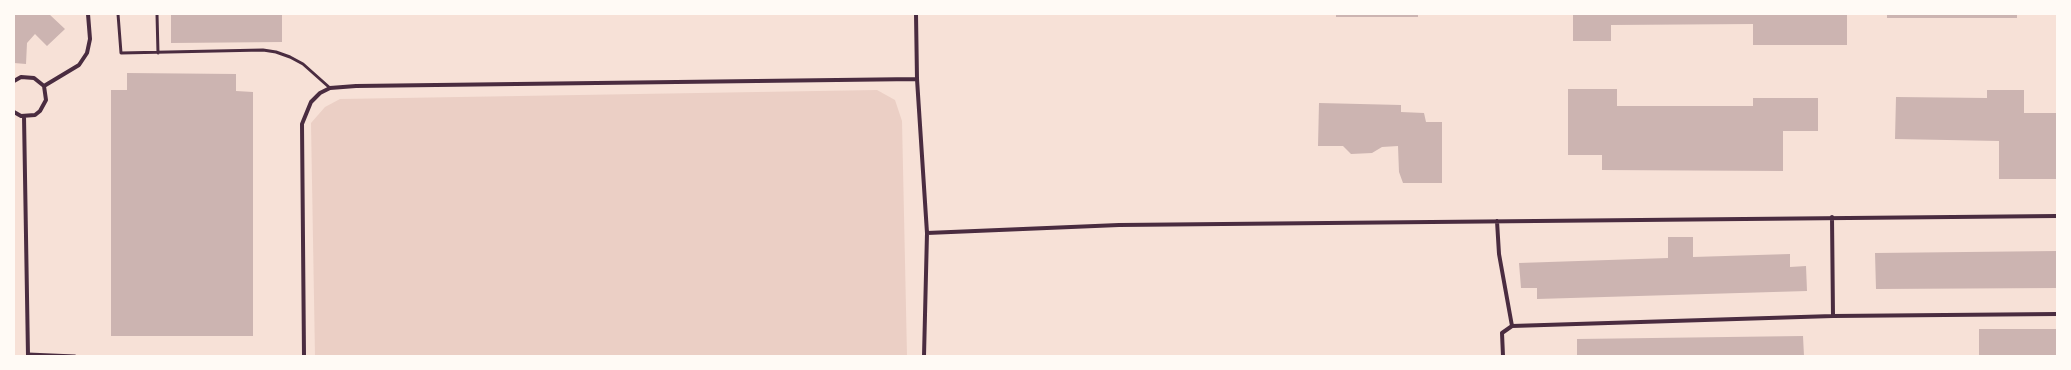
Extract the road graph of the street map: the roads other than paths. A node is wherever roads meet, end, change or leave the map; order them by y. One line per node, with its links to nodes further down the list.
1 (88, 14): 8 (street)
2 (118, 14): 5 (lane)
3 (157, 14): 5 (lane)
4 (916, 14): 6 (street)
5 (158, 53): 9 (lane)
6 (917, 79): 9 (street); 15 (street)
7 (14, 81): 8 (street)
8 (44, 86): 11 (street)
9 (330, 88): 21 (street)
10 (14, 112): 11 (street)
11 (24, 116): 19 (street)
12 (2057, 216): 13 (street)
13 (1832, 217): 14 (street); 17 (street)
14 (1497, 221): 15 (street); 18 (street)
15 (927, 232): 22 (street)
16 (2057, 314): 17 (street)
17 (1833, 316): 18 (street)
18 (1512, 326): 23 (street)
19 (28, 355): 20 (lane)
20 (75, 356)
21 (304, 356)
22 (924, 356)
23 (1503, 356)

